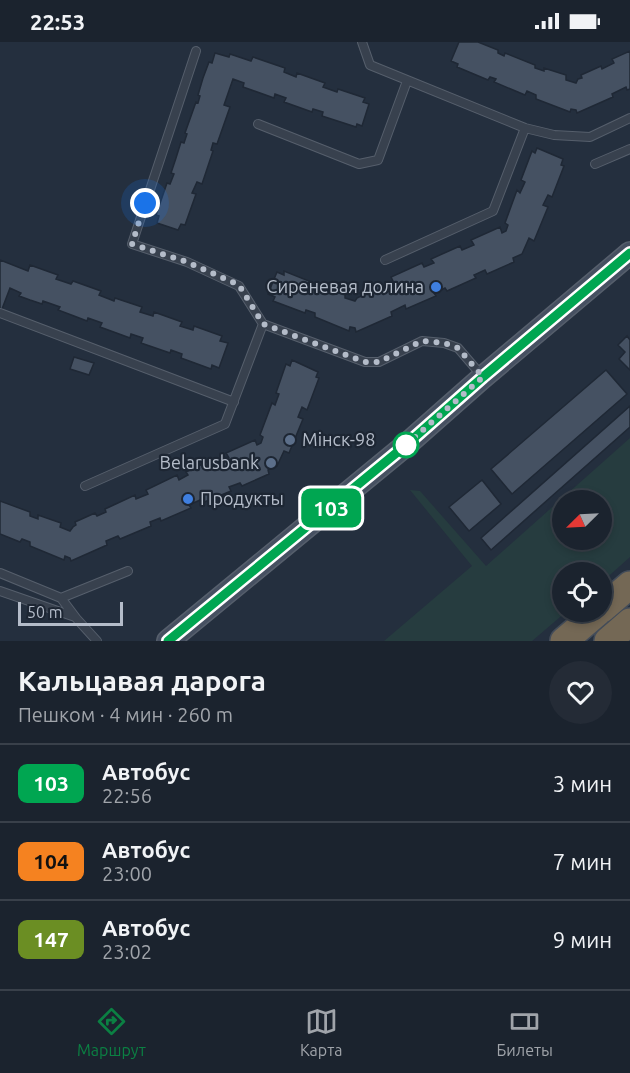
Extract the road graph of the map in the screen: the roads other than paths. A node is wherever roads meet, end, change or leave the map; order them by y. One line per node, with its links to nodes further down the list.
1 (362, 42): 3 (lane)
2 (196, 51): 12 (lane)
3 (407, 81): 5 (lane); 6 (lane)
4 (630, 118): 6 (lane)
5 (258, 124)
6 (525, 129): 10 (lane)
7 (630, 149): 8 (lane)
8 (596, 164)
9 (630, 253): 13 (main road)
10 (385, 260)
11 (0, 313): 14 (lane)
12 (263, 324): 13 (lane); 14 (lane)
13 (483, 377): 26 (main road)
14 (234, 402): 15 (lane)
15 (85, 486)
16 (128, 571): 20 (lane)
17 (0, 573): 20 (lane)
18 (630, 585): 21 (highway)
19 (0, 591): 22 (lane)
20 (61, 598): 22 (lane)
21 (612, 600)
22 (76, 618): 25 (lane)
23 (586, 622): 27 (highway)
24 (630, 622): 28 (highway)
25 (97, 641)
26 (168, 641)
27 (564, 641)
28 (608, 641)

